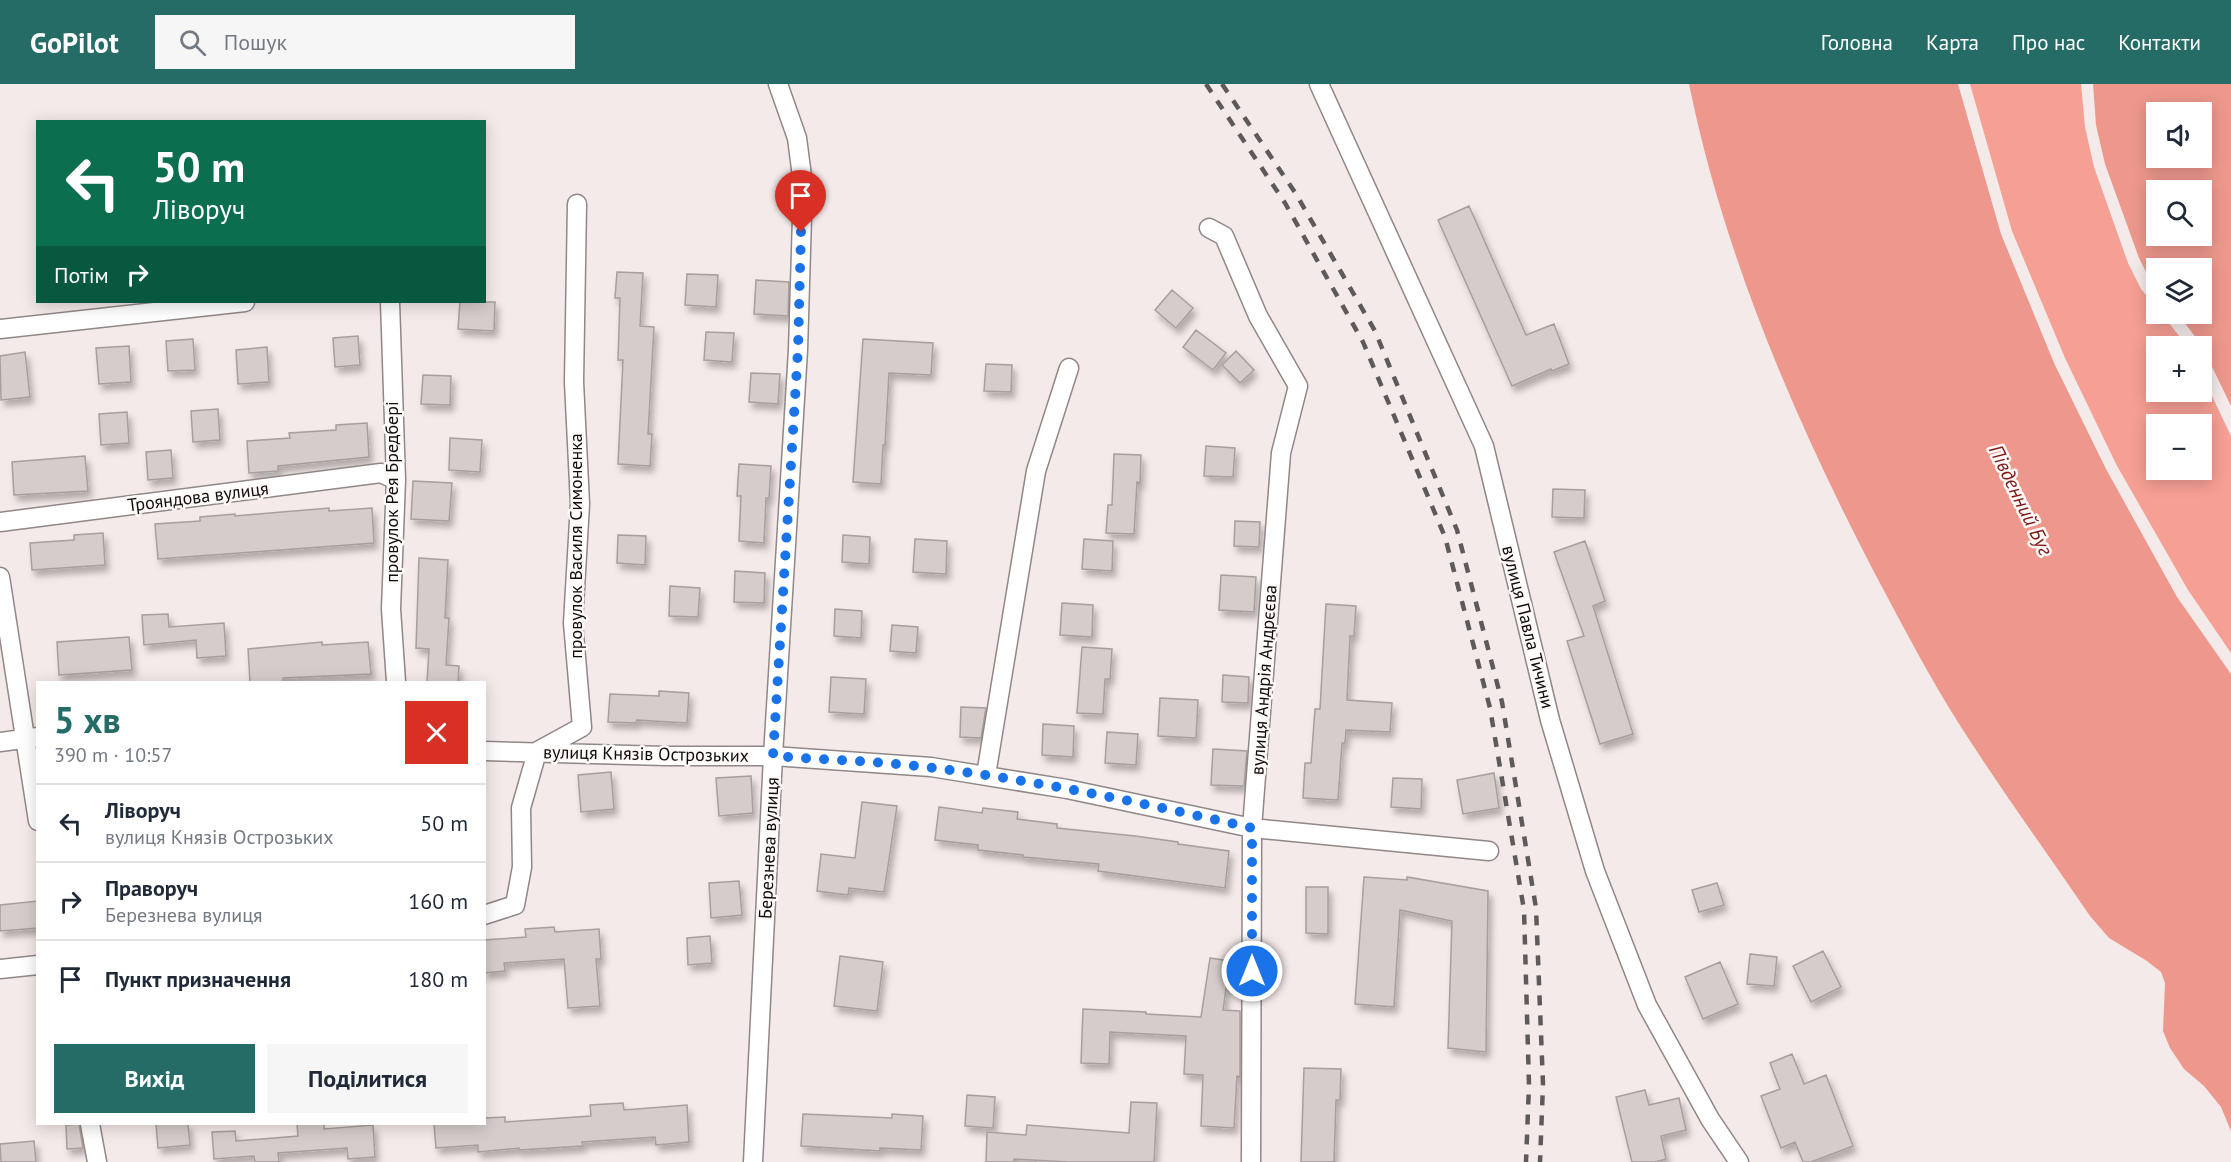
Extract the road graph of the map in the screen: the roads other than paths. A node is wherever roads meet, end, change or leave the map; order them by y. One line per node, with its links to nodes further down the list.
1 (778, 84): 17 (street, Березнева вулиця)
2 (1320, 86): 29 (street, вулиця Павла Тичини)
3 (577, 204): 16 (street, провулок Василя Симоненка)
4 (1209, 228): 20 (street, вулиця Андрія Андрєєва)
5 (236, 303): 7 (street)
6 (390, 303): 9 (street, провулок Рея Бредбері)
7 (0, 329)
8 (1069, 368): 18 (street)
9 (396, 480): 10 (street, Трояндова вулиця); 12 (street, провулок Рея Бредбері)
10 (0, 522)
11 (0, 577): 13 (street)
12 (396, 681)
13 (30, 738): 14 (street); 19 (street)
14 (0, 742)
15 (486, 751): 16 (street, вулиця Князів Острозьких)
16 (537, 752): 17 (street, вулиця Князів Острозьких); 22 (street)
17 (773, 756): 18 (street, вулиця Князів Острозьких); 27 (street, Березнева вулиця)
18 (986, 775): 20 (street, вулиця Князів Острозьких)
19 (36, 800)
20 (1252, 828): 21 (street, вулиця Князів Острозьких); 28 (street, вулиця Андрія Андрєєва)
21 (1489, 851)
22 (486, 914)
23 (36, 965): 24 (street)
24 (0, 969)
25 (90, 1125): 26 (street)
26 (97, 1162)
27 (753, 1162)
28 (1251, 1162)
29 (1739, 1162)

